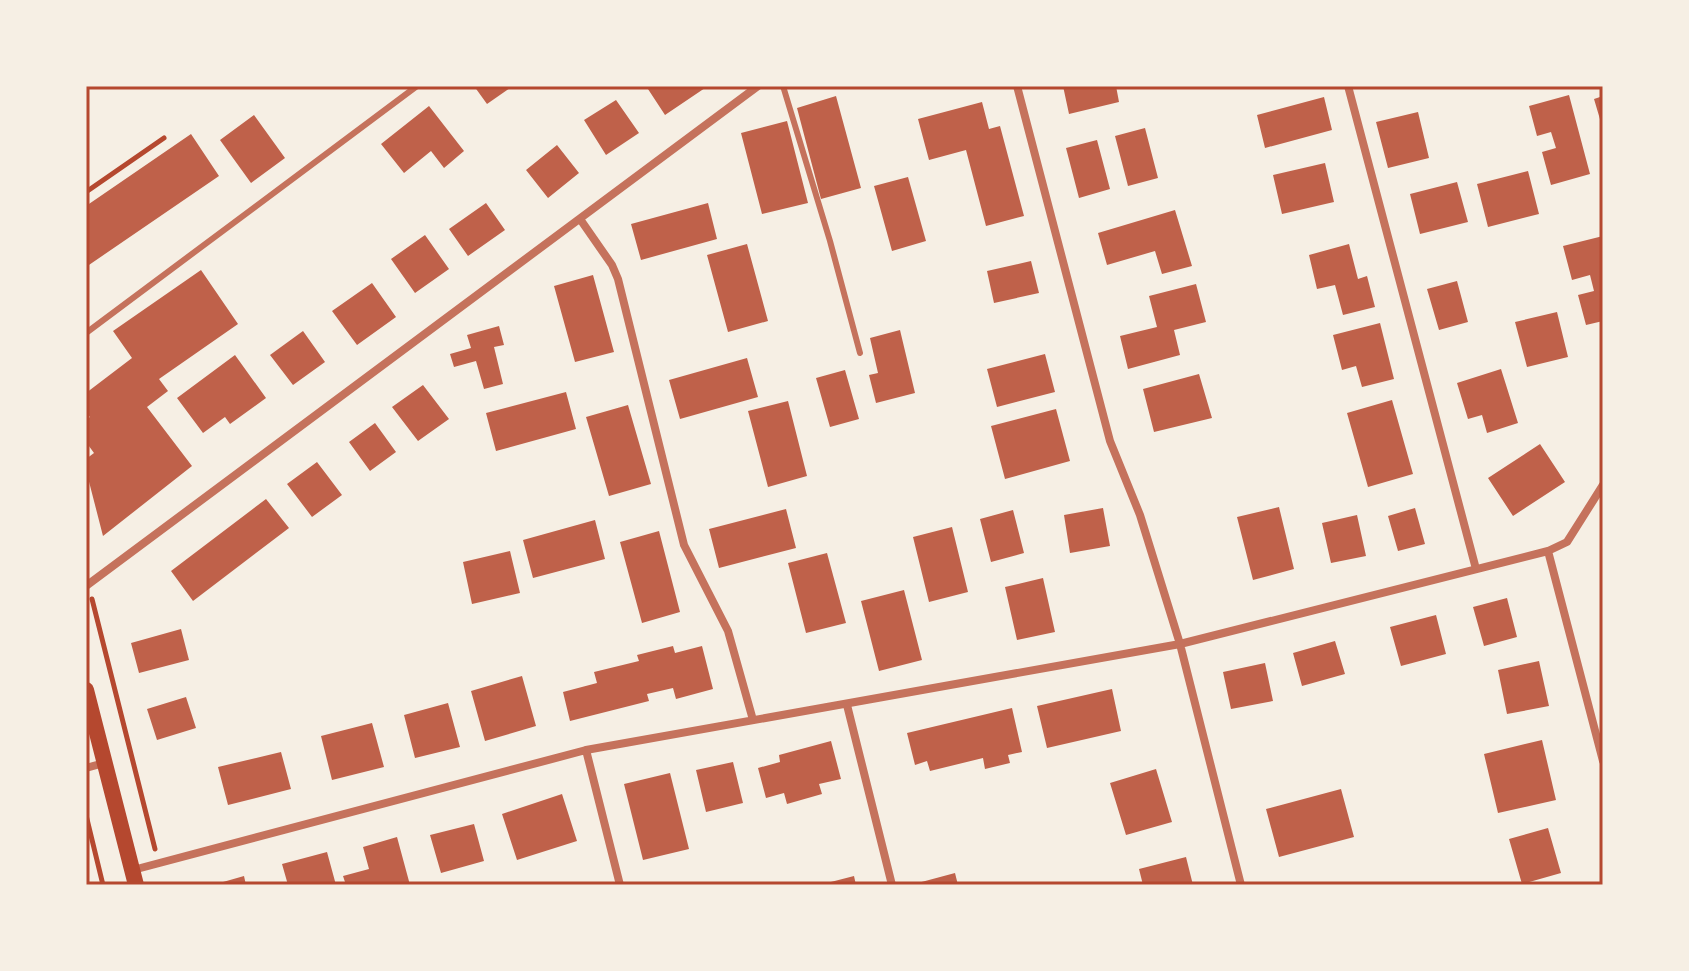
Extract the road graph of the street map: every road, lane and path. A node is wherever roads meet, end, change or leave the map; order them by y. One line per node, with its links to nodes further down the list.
1 (417, 86): 9 (lane)
2 (758, 86): 8 (street)
3 (783, 86): 10 (lane)
4 (1017, 86): 15 (street)
5 (1348, 86): 13 (street)
6 (164, 138): 7 (path)
7 (86, 192)
8 (580, 219): 14 (street); 18 (street)
9 (86, 333)
10 (860, 353)
11 (1603, 485): 12 (street)
12 (1548, 551): 13 (street); 20 (street)
13 (1476, 569): 15 (street)
14 (87, 586): 24 (path)
15 (1180, 644): 17 (street); 29 (street)
16 (86, 690): 21 (main road)
17 (847, 705): 18 (street); 28 (street)
18 (753, 720): 19 (street)
19 (586, 750): 24 (street); 27 (street)
20 (1603, 761)
21 (105, 763): 22 (street); 25 (main road)
22 (86, 768)
23 (86, 815): 26 (path)
24 (159, 864): 25 (street)
25 (134, 877)
26 (103, 885)
27 (620, 885)
28 (892, 885)
29 (1241, 885)

